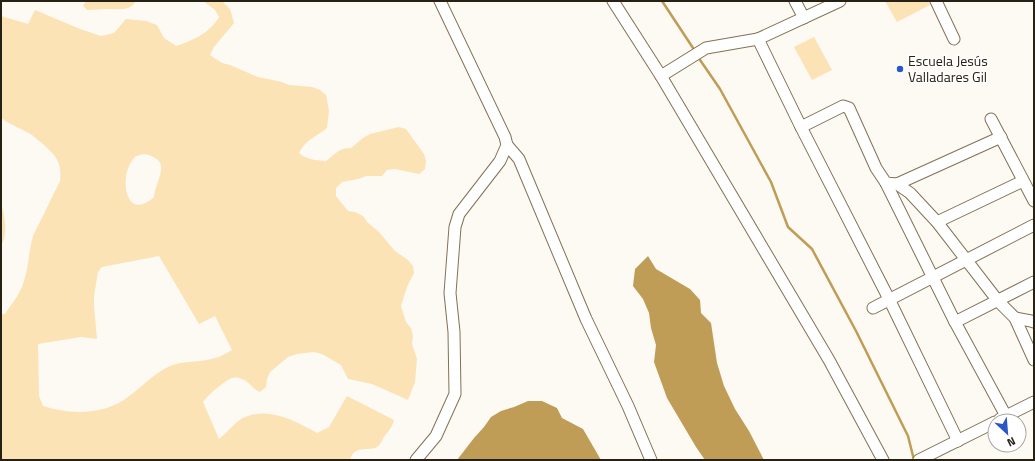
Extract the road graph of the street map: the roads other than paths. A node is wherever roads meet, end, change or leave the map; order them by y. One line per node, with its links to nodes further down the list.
1 (440, 1): 13 (street)
2 (613, 1): 9 (street)
3 (795, 1): 6 (street)
4 (840, 1): 6 (street)
5 (936, 1): 8 (street)
6 (804, 18): 7 (street)
7 (758, 39): 9 (street); 11 (street)
8 (954, 39)
9 (662, 76): 37 (street)
10 (991, 119): 12 (street)
11 (801, 127): 15 (street); 22 (street)
12 (1002, 137): 14 (street); 15 (street)
13 (507, 145): 35 (street); 36 (street)
14 (1023, 181): 16 (street); 17 (street)
15 (891, 183): 17 (street); 20 (street)
16 (1034, 202)
17 (936, 222): 19 (street)
18 (1033, 228): 19 (street)
19 (966, 261): 20 (street); 23 (street)
20 (933, 277): 22 (street); 26 (street)
21 (1034, 282): 23 (street)
22 (889, 299): 24 (street); 33 (street)
23 (998, 301): 25 (street); 26 (street)
24 (873, 308)
25 (1015, 318): 27 (street); 28 (street)
26 (955, 322): 30 (street)
27 (1034, 322)
28 (1034, 360)
29 (1034, 402): 31 (street)
30 (996, 413)
31 (1011, 413)
32 (987, 425): 33 (street)
33 (958, 441): 34 (street)
34 (937, 455): 38 (street)
35 (416, 460)
36 (651, 460)
37 (883, 460)
38 (919, 460)

